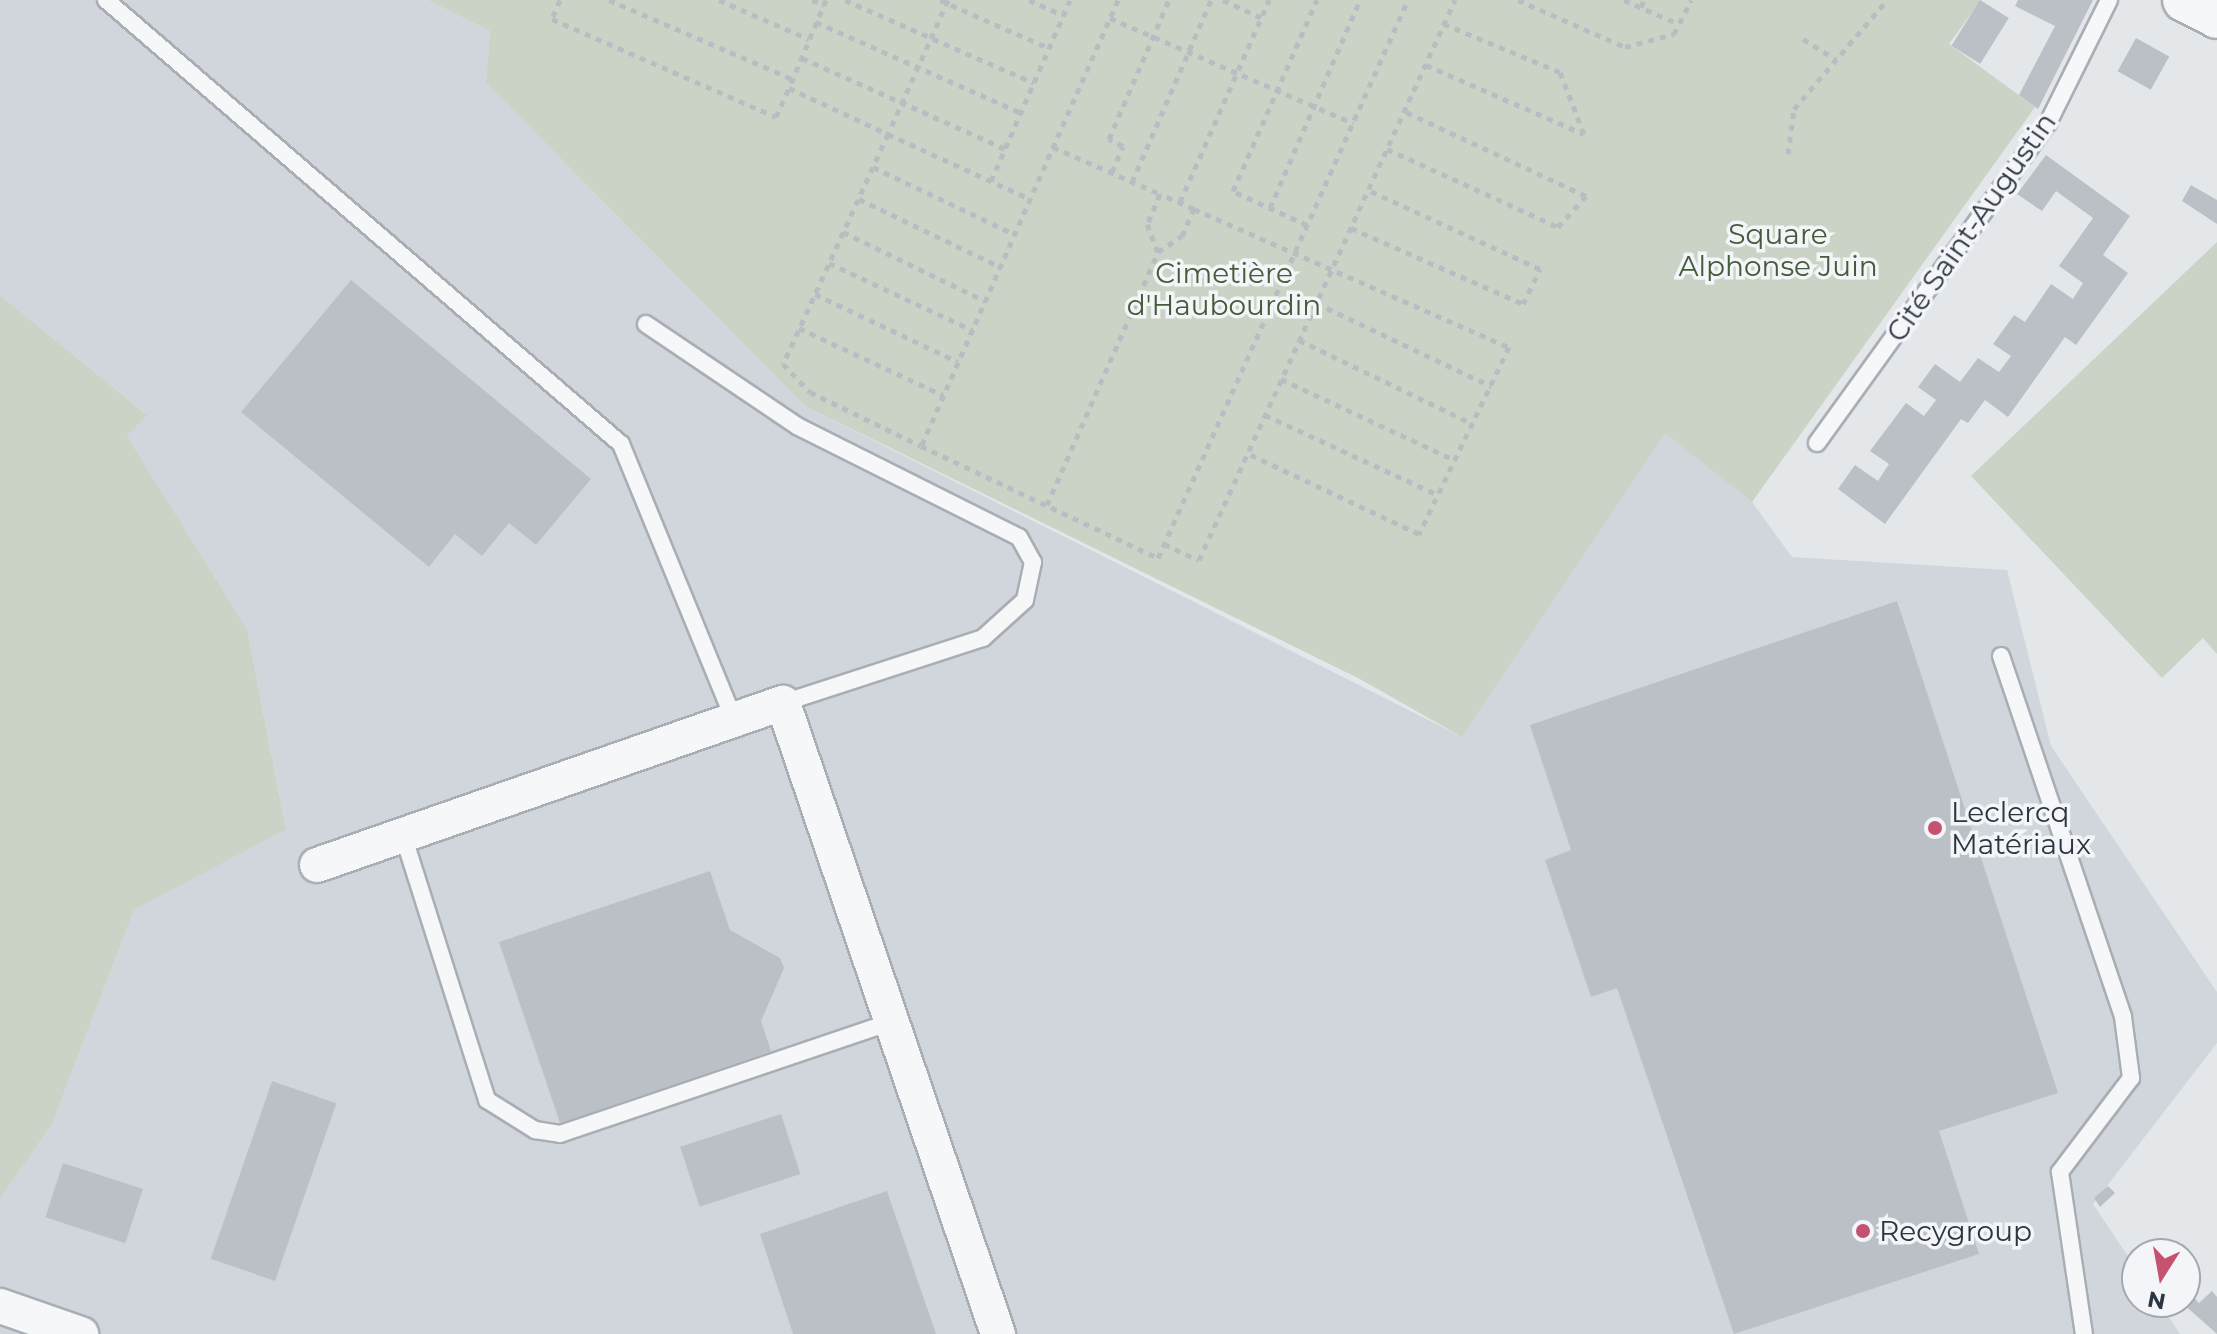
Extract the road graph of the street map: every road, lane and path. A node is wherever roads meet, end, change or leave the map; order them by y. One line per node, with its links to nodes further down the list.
1 (106, 0): 102 (lane)
2 (560, 0): 48 (path)
3 (609, 0): 46 (path)
4 (719, 0): 37 (path)
5 (812, 0): 26 (path)
6 (845, 0): 36 (path)
7 (1029, 0): 28 (path)
8 (1070, 0): 28 (path)
9 (1118, 0): 30 (path)
10 (1169, 0): 35 (path)
11 (1211, 0): 40 (path)
12 (1223, 0): 31 (path)
13 (1269, 0): 31 (path)
14 (1317, 0): 49 (path)
15 (1360, 0): 51 (path)
16 (1408, 0): 54 (path)
17 (1455, 0): 33 (path)
18 (1518, 0): 34 (path)
19 (1624, 0): 27 (path)
20 (1644, 0): 27 (path)
21 (1691, 0): 34 (path)
22 (1887, 0): 42 (path)
23 (2109, 0): 93 (lane, Cité Saint-Augustin)
24 (2184, 0): 29 (street)
25 (945, 1): 36 (path); 39 (path)
26 (825, 3): 32 (path)
27 (1641, 7): 34 (path)
28 (1063, 15): 39 (path)
29 (2217, 17)
30 (1110, 18): 35 (path); 56 (path)
31 (1262, 18): 45 (path)
32 (816, 22): 37 (path); 44 (path)
33 (1444, 24): 43 (path); 43 (path)
34 (1679, 24)
35 (1153, 37): 40 (path); 61 (path)
36 (931, 38): 44 (path); 47 (path)
37 (809, 39): 41 (path)
38 (1803, 39): 42 (path)
39 (1049, 48): 47 (path)
40 (1188, 52): 45 (path); 63 (path)
41 (802, 58): 46 (path); 50 (path)
42 (1836, 60): 59 (path)
43 (1426, 65): 52 (path)
44 (918, 67): 50 (path); 53 (path)
45 (1237, 73): 49 (path); 68 (path)
46 (792, 79): 48 (path)
47 (1034, 83): 53 (path)
48 (789, 88): 55 (path)
49 (1277, 90): 51 (path); 69 (path)
50 (902, 103): 55 (path); 58 (path)
51 (1314, 106): 54 (path); 69 (path)
52 (1404, 111): 57 (path); 57 (path)
53 (1021, 113): 58 (path)
54 (1353, 123): 71 (path)
55 (888, 134): 60 (path); 62 (path)
56 (1053, 147): 61 (path); 67 (path)
57 (1387, 148): 64 (path)
58 (1005, 149): 62 (path)
59 (1788, 154)
60 (873, 167): 66 (path); 74 (path)
61 (1112, 172): 63 (path)
62 (991, 181): 67 (path)
63 (1132, 182): 65 (path)
64 (1368, 190): 72 (path); 72 (path)
65 (1160, 194): 68 (path); 75 (path)
66 (859, 199): 73 (path); 78 (path)
67 (1030, 199): 74 (path)
68 (1180, 202): 70 (path)
69 (1270, 208): 71 (path)
70 (1194, 209): 75 (path); 76 (path)
71 (1307, 225): 76 (path)
72 (1351, 228): 79 (path)
73 (843, 232): 77 (path); 81 (path)
74 (1014, 234): 78 (path)
75 (1158, 252): 98 (path)
76 (1295, 253): 79 (path); 99 (path)
77 (829, 263): 80 (path); 85 (path)
78 (1000, 267): 81 (path)
79 (1332, 269): 82 (path); 89 (path)
80 (815, 294): 84 (path); 87 (path)
81 (985, 301): 85 (path)
82 (1316, 303): 86 (path); 89 (path)
83 (646, 324): 101 (lane)
84 (799, 328): 90 (path); 94 (path)
85 (972, 330): 87 (path)
86 (1299, 340): 88 (path); 92 (path)
87 (958, 362): 90 (path)
88 (1281, 379): 91 (path); 96 (path)
89 (1491, 386): 92 (path)
90 (943, 395): 94 (path)
91 (1265, 415): 95 (path); 97 (path)
92 (1473, 424): 96 (path)
93 (1817, 443)
94 (921, 446): 98 (path)
95 (1247, 453): 97 (path); 99 (path)
96 (1455, 460): 97 (path)
97 (1438, 495)
98 (1047, 505): 99 (path)
99 (1164, 544)
100 (2001, 656): 109 (lane)
101 (783, 703): 102 (street); 105 (street)
102 (734, 720): 103 (street)
103 (403, 835): 104 (street); 105 (lane)
104 (317, 865)
105 (891, 1022): 108 (street)
106 (0, 1306): 107 (street)
107 (81, 1334)
108 (998, 1334)
109 (2084, 1334)

